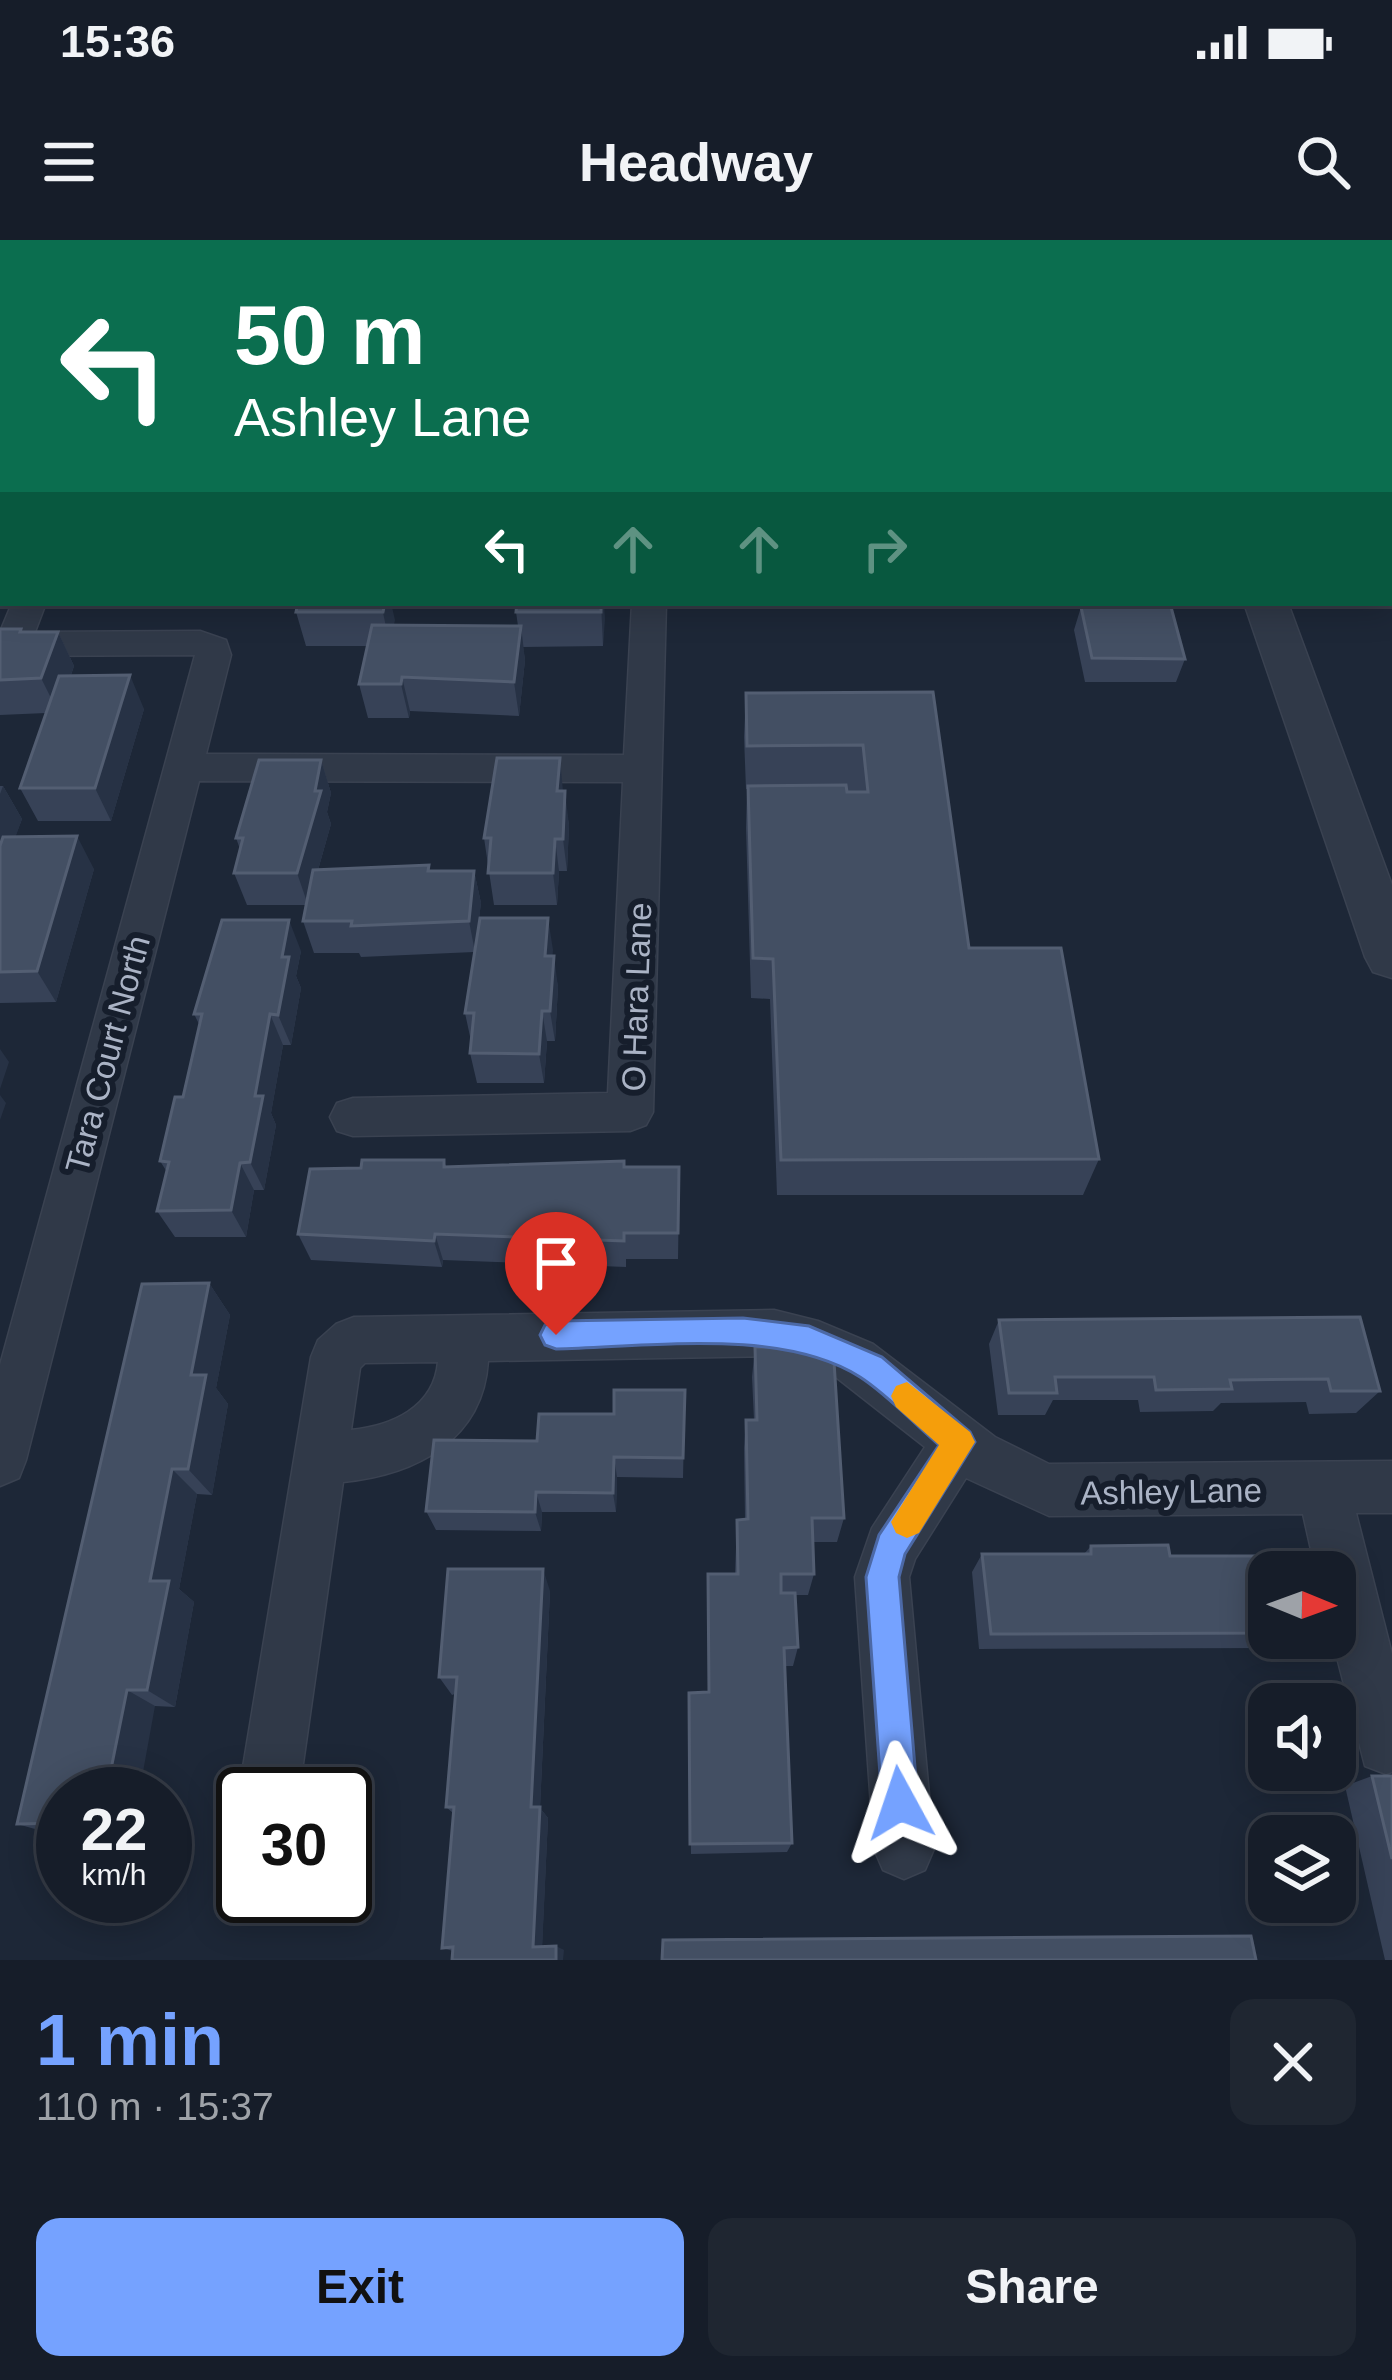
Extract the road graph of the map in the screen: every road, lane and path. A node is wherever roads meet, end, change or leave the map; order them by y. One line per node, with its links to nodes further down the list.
1 (26, 606): 4 (street)
2 (649, 606): 6 (street, O Hara Lane)
3 (1267, 606): 7 (street)
4 (7, 644): 5 (street, Tara Court North)
5 (183, 767): 6 (street); 12 (street, Tara Court North)
6 (643, 769): 8 (street, O Hara Lane)
7 (1392, 957)
8 (353, 1117)
9 (465, 1337): 10 (street, Ashley Lane); 11 (street); 11 (street, Ashley Lane)
10 (959, 1442): 14 (street, Ashley Lane); 17 (street)
11 (317, 1459): 16 (street, Ashley Lane)
12 (0, 1460)
13 (1392, 1487): 14 (street, Ashley Lane)
14 (1324, 1488): 15 (street)
15 (1386, 1745)
16 (273, 1767)
17 (904, 1849)

